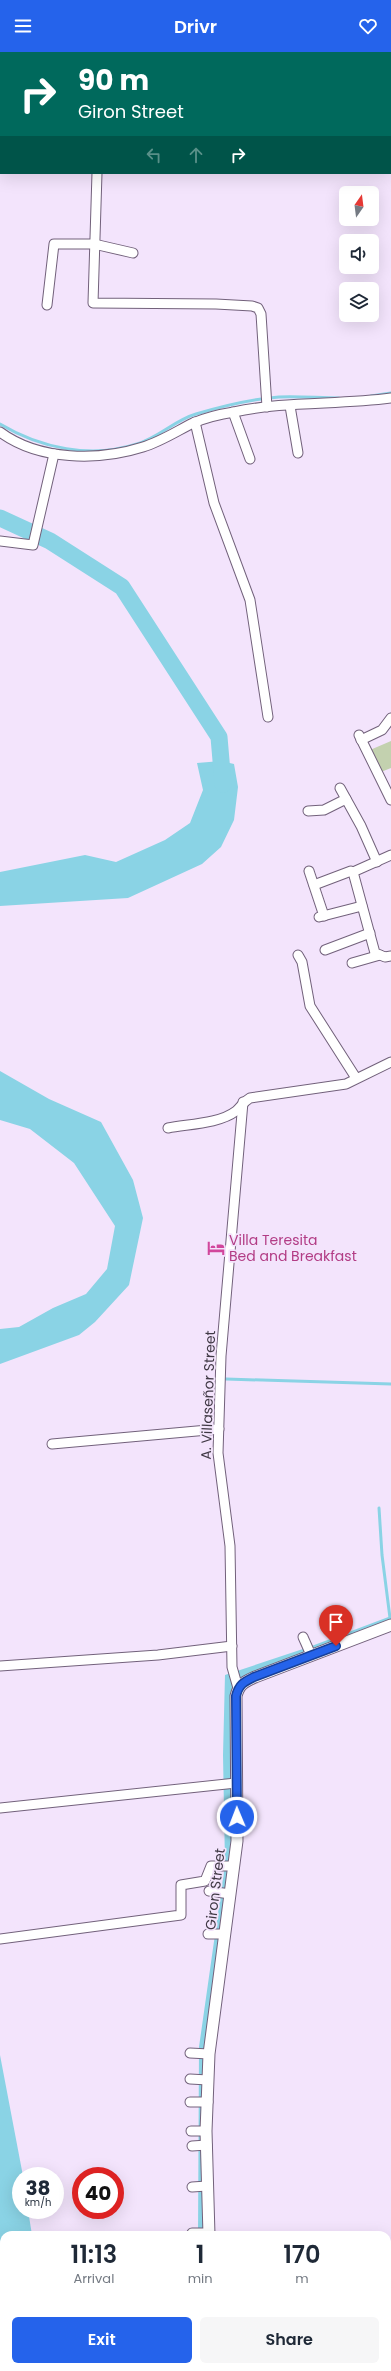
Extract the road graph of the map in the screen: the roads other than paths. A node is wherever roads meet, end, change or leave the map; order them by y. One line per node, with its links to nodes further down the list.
1 (97, 174): 2 (street)
2 (94, 244): 3 (street); 4 (street); 6 (street)
3 (133, 253)
4 (47, 305)
5 (391, 398): 7 (street)
6 (267, 404): 7 (street); 8 (street)
7 (290, 406): 11 (street)
8 (233, 412): 9 (street); 13 (street)
9 (195, 422): 12 (street); 15 (street)
10 (0, 432): 12 (street)
11 (298, 453)
12 (54, 454): 14 (street)
13 (250, 459)
14 (0, 540)
15 (268, 717)
16 (391, 718): 19 (street)
17 (340, 788): 18 (street)
18 (346, 799): 20 (street); 22 (street)
19 (391, 800)
20 (308, 811)
21 (391, 855): 22 (street)
22 (377, 862): 26 (street)
23 (309, 871): 25 (street)
24 (351, 871): 25 (street)
25 (314, 886): 26 (street)
26 (362, 906): 27 (street)
27 (370, 934): 28 (street); 29 (street)
28 (325, 950)
29 (380, 955): 31 (street); 32 (street)
30 (298, 956): 34 (street)
31 (391, 956)
32 (352, 963)
33 (391, 1062): 34 (street)
34 (356, 1078): 35 (street)
35 (243, 1102): 36 (street); 37 (street, A. Villaseñor Street)
36 (168, 1128)
37 (219, 1429): 38 (street); 41 (street, A. Villaseñor Street)
38 (52, 1444)
39 (391, 1626): 42 (street)
40 (303, 1637): 42 (street)
41 (232, 1646): 43 (street); 44 (street, A. Villaseñor Street)
42 (309, 1651): 44 (street)
43 (0, 1666)
44 (237, 1683): 45 (street, Giron Street)
45 (231, 1784): 46 (street); 47 (street, Giron Street)
46 (0, 1808)
47 (229, 1866): 49 (street, Giron Street); 52 (street)
48 (209, 1891): 49 (street)
49 (228, 1894): 51 (street, Giron Street)
50 (208, 1934): 51 (street)
51 (223, 1934): 54 (street, Giron Street)
52 (0, 1938)
53 (190, 2053): 54 (street)
54 (207, 2054): 56 (street, Giron Street)
55 (190, 2079): 56 (street)
56 (206, 2080): 58 (street, Giron Street)
57 (190, 2102): 58 (street)
58 (206, 2102): 60 (street, Giron Street)
59 (191, 2131): 60 (street)
60 (205, 2131): 61 (street, Giron Street)
61 (205, 2145): 62 (street); 63 (street, Giron Street)
62 (192, 2146)
63 (206, 2186): 64 (street); 65 (street, Giron Street)
64 (192, 2187)
65 (208, 2231)

